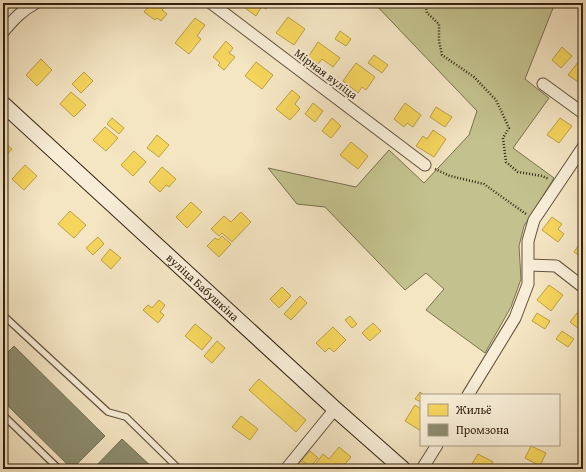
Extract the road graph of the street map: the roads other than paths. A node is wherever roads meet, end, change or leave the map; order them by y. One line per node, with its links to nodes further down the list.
1 (36, 3): 3 (street)
2 (211, 3): 8 (street, Мірная вуліца)
3 (3, 32)
4 (542, 84): 6 (street)
5 (3, 104): 13 (street, вуліца Бабушкіна)
6 (583, 113)
7 (583, 147): 9 (street)
8 (425, 165)
9 (529, 265): 10 (street); 12 (street)
10 (583, 287)
11 (3, 315): 17 (lane)
12 (469, 394)
13 (335, 409): 18 (street); 19 (street, вуліца Бабушкіна)
14 (3, 415): 16 (lane)
15 (436, 446): 20 (street)
16 (59, 469)
17 (179, 469)
18 (286, 469)
19 (403, 469)
20 (422, 469)

